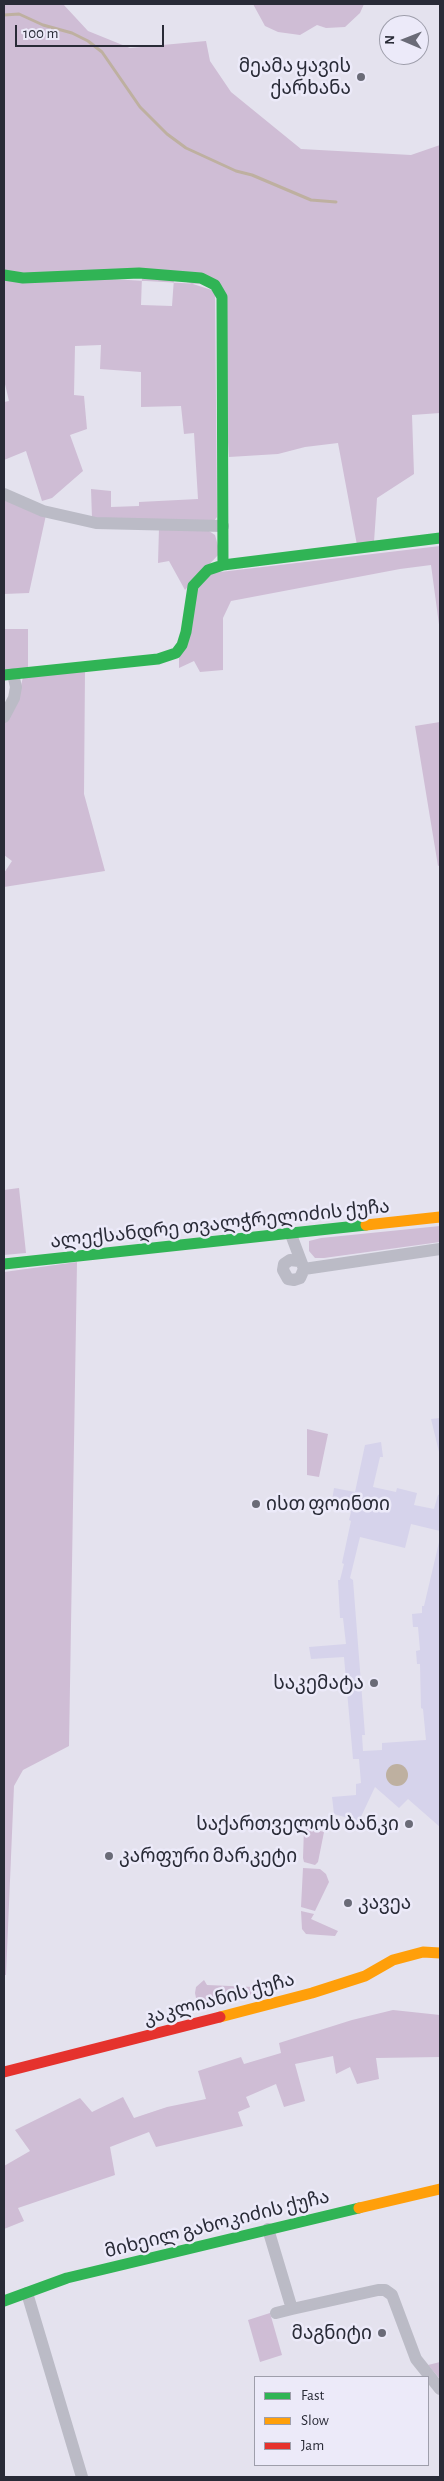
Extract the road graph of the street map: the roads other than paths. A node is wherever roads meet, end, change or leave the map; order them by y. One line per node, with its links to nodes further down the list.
1 (4, 275): 3 (street)
2 (4, 494): 3 (street)
3 (222, 526): 5 (street)
4 (440, 538): 5 (street)
5 (223, 565): 6 (street)
6 (8, 674): 7 (street)
7 (4, 717)
8 (440, 1217): 9 (street, ალექსანდრე თვალჭრელიძის ქუჩა)
9 (290, 1232): 10 (street); 11 (street, ალექსანდრე თვალჭრელიძის ქუჩა)
10 (440, 1249)
11 (4, 1264)
12 (440, 1953): 13 (street, კაკლიანის ქუჩა)
13 (4, 2072)
14 (440, 2189): 15 (street, მიხეილ გახოკიძის ქუჩა)
15 (268, 2228): 16 (street, მიხეილ გახოკიძის ქუჩა); 18 (street)
16 (27, 2293): 17 (street, მიხეილ გახოკიძის ქუჩა); 21 (street)
17 (4, 2300)
18 (292, 2309): 19 (street); 20 (street)
19 (276, 2313)
20 (440, 2389)
21 (82, 2477)

